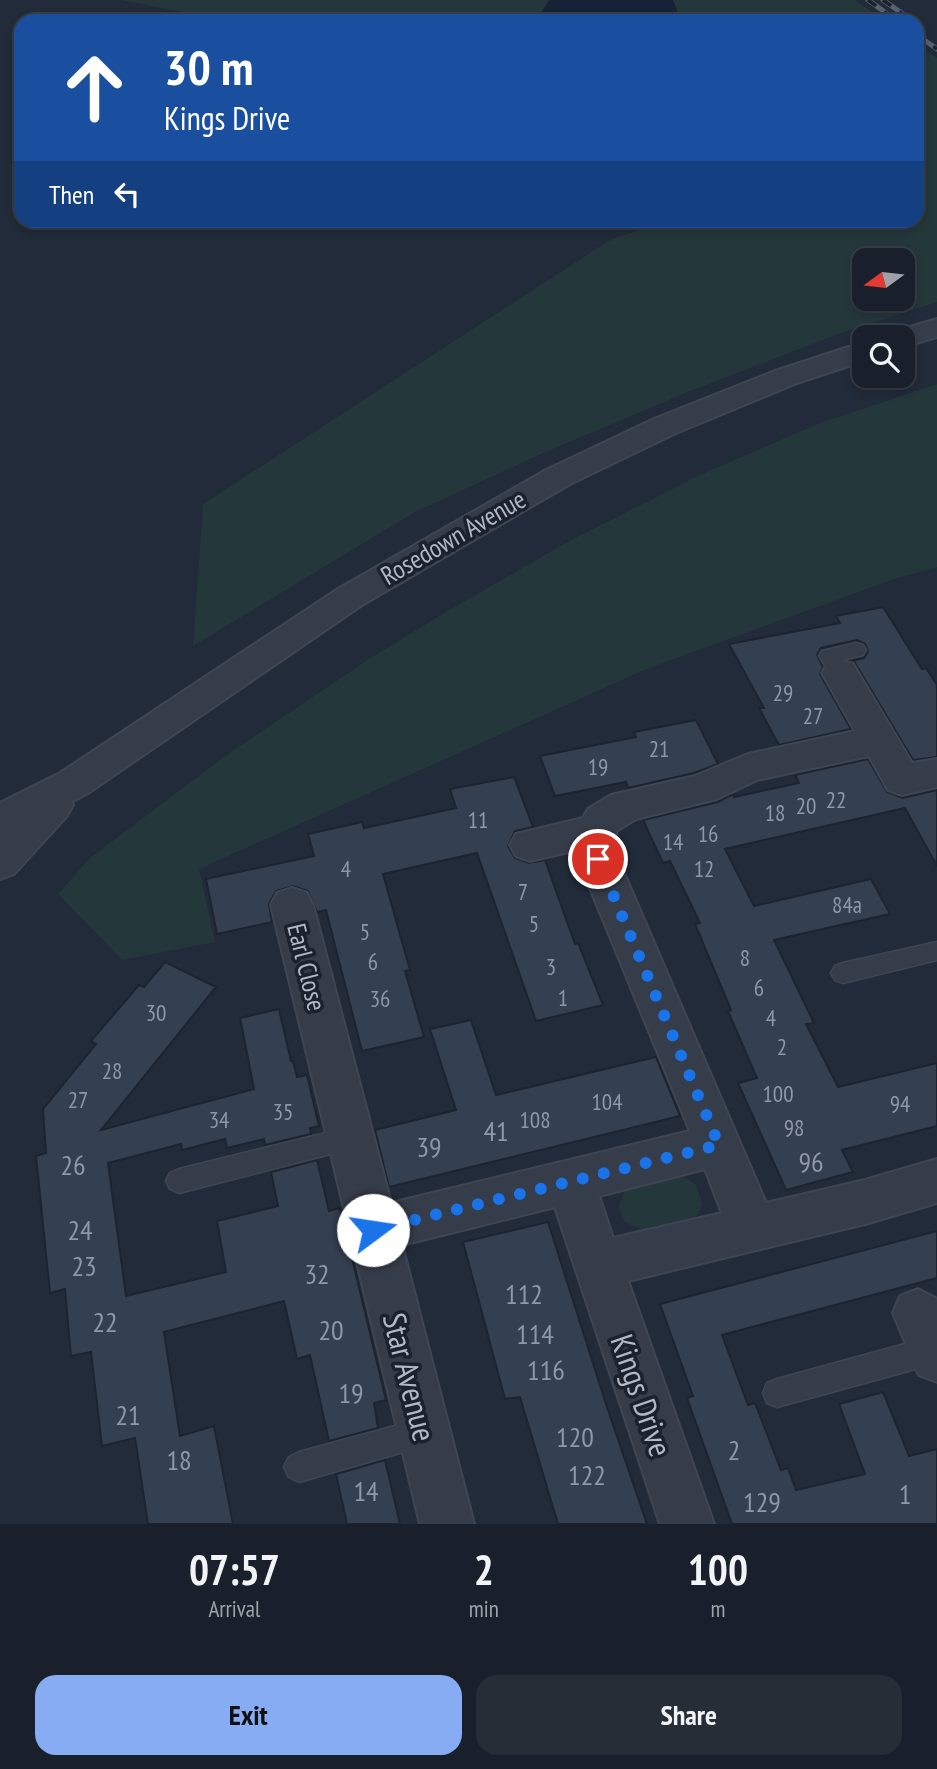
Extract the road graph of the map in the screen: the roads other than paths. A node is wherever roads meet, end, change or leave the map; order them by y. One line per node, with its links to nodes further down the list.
1 (937, 328): 2 (street)
2 (915, 334)
3 (852, 355): 7 (street, Rosedown Avenue)
4 (848, 662): 5 (street)
5 (879, 740): 6 (street); 10 (street)
6 (937, 773)
7 (74, 783): 8 (street, Rosedown Avenue); 11 (street, Rosedown Avenue)
8 (0, 821)
9 (530, 845): 10 (street)
10 (597, 845): 17 (street)
11 (0, 863)
12 (292, 905): 15 (street, Earl Close)
13 (937, 951): 14 (lane)
14 (843, 973)
15 (323, 1028): 16 (street, Star Avenue)
16 (350, 1138): 18 (lane); 22 (street, Star Avenue)
17 (719, 1145): 20 (street); 21 (street)
18 (179, 1181)
19 (937, 1181): 21 (street)
20 (570, 1182): 22 (street); 23 (street, Kings Drive)
21 (752, 1227): 23 (street)
22 (373, 1230): 26 (street, Star Avenue)
23 (597, 1265): 29 (street, Kings Drive)
24 (929, 1340): 25 (lane)
25 (777, 1393)
26 (424, 1432): 27 (lane); 28 (street, Star Avenue)
27 (299, 1467)
28 (447, 1524)
29 (687, 1524)

